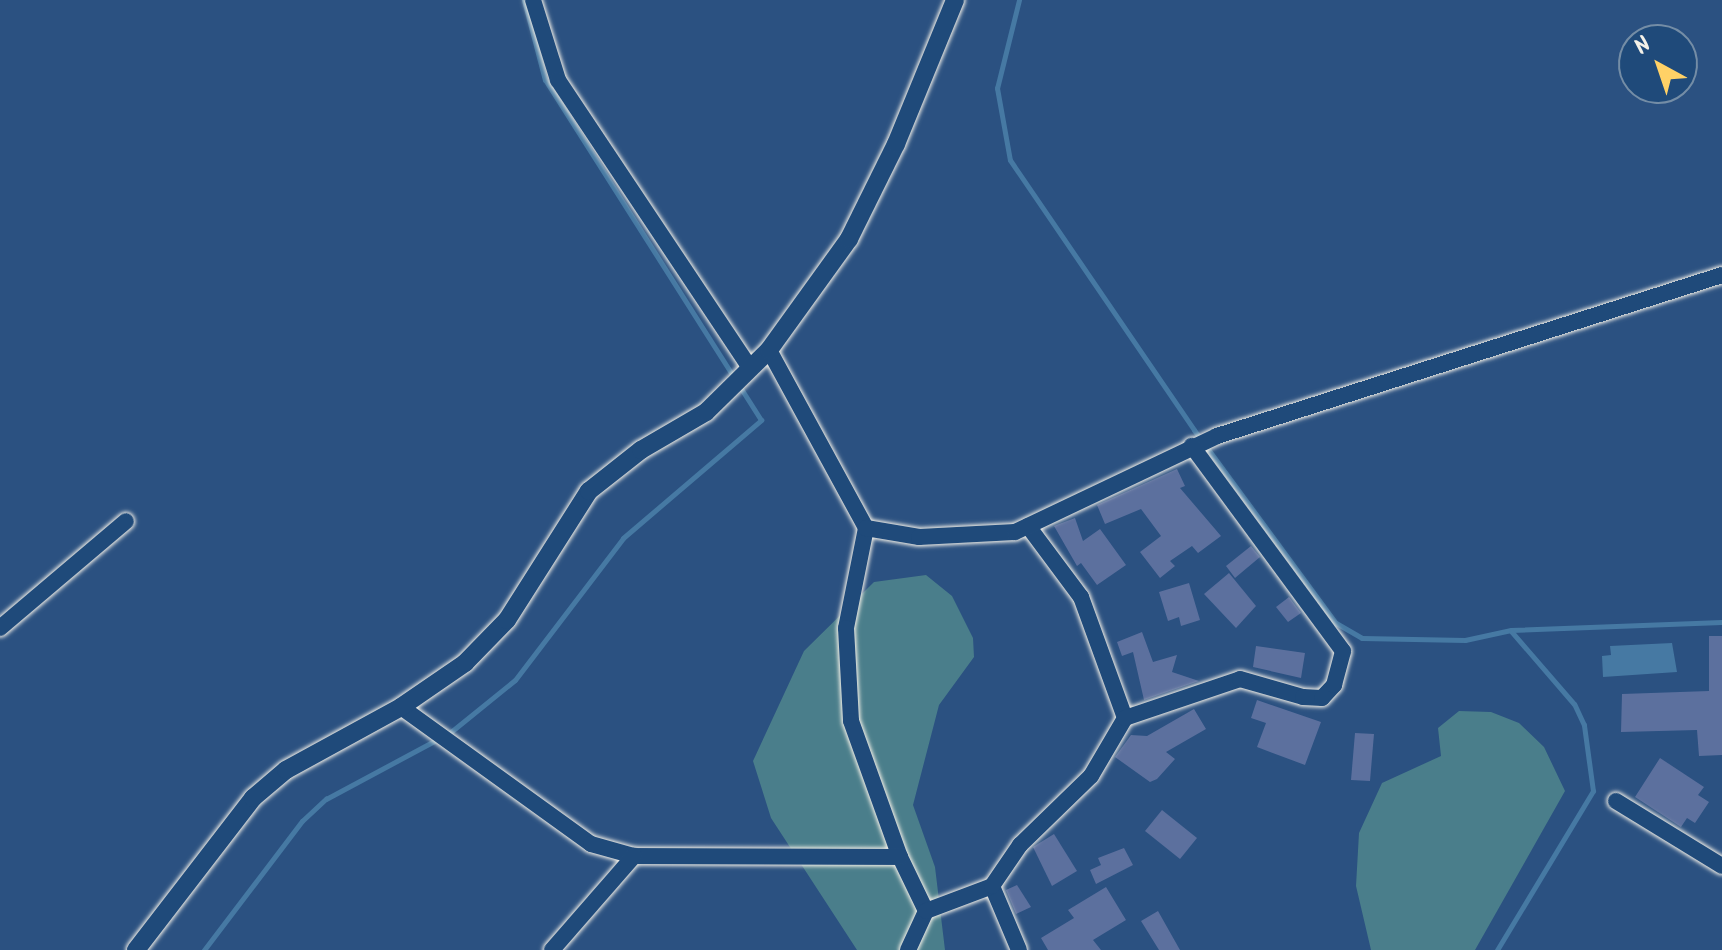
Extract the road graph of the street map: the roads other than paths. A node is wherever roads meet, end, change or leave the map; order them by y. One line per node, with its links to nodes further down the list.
1 (533, 0): 5 (street)
2 (955, 0): 4 (street)
3 (1722, 275): 6 (street)
4 (769, 350): 5 (street); 9 (street)
5 (750, 368): 11 (street)
6 (1192, 446): 8 (street); 12 (street)
7 (126, 521): 10 (street)
8 (1028, 526): 9 (street); 12 (street)
9 (866, 528): 15 (street)
10 (0, 628)
11 (401, 707): 14 (street); 19 (street)
12 (1125, 718): 17 (street)
13 (1616, 801): 16 (street)
14 (634, 856): 15 (street); 20 (street)
15 (900, 857): 18 (street)
16 (1722, 866)
17 (992, 886): 18 (street); 22 (street)
18 (926, 911): 21 (street)
19 (136, 950)
20 (552, 950)
21 (908, 950)
22 (1019, 950)

